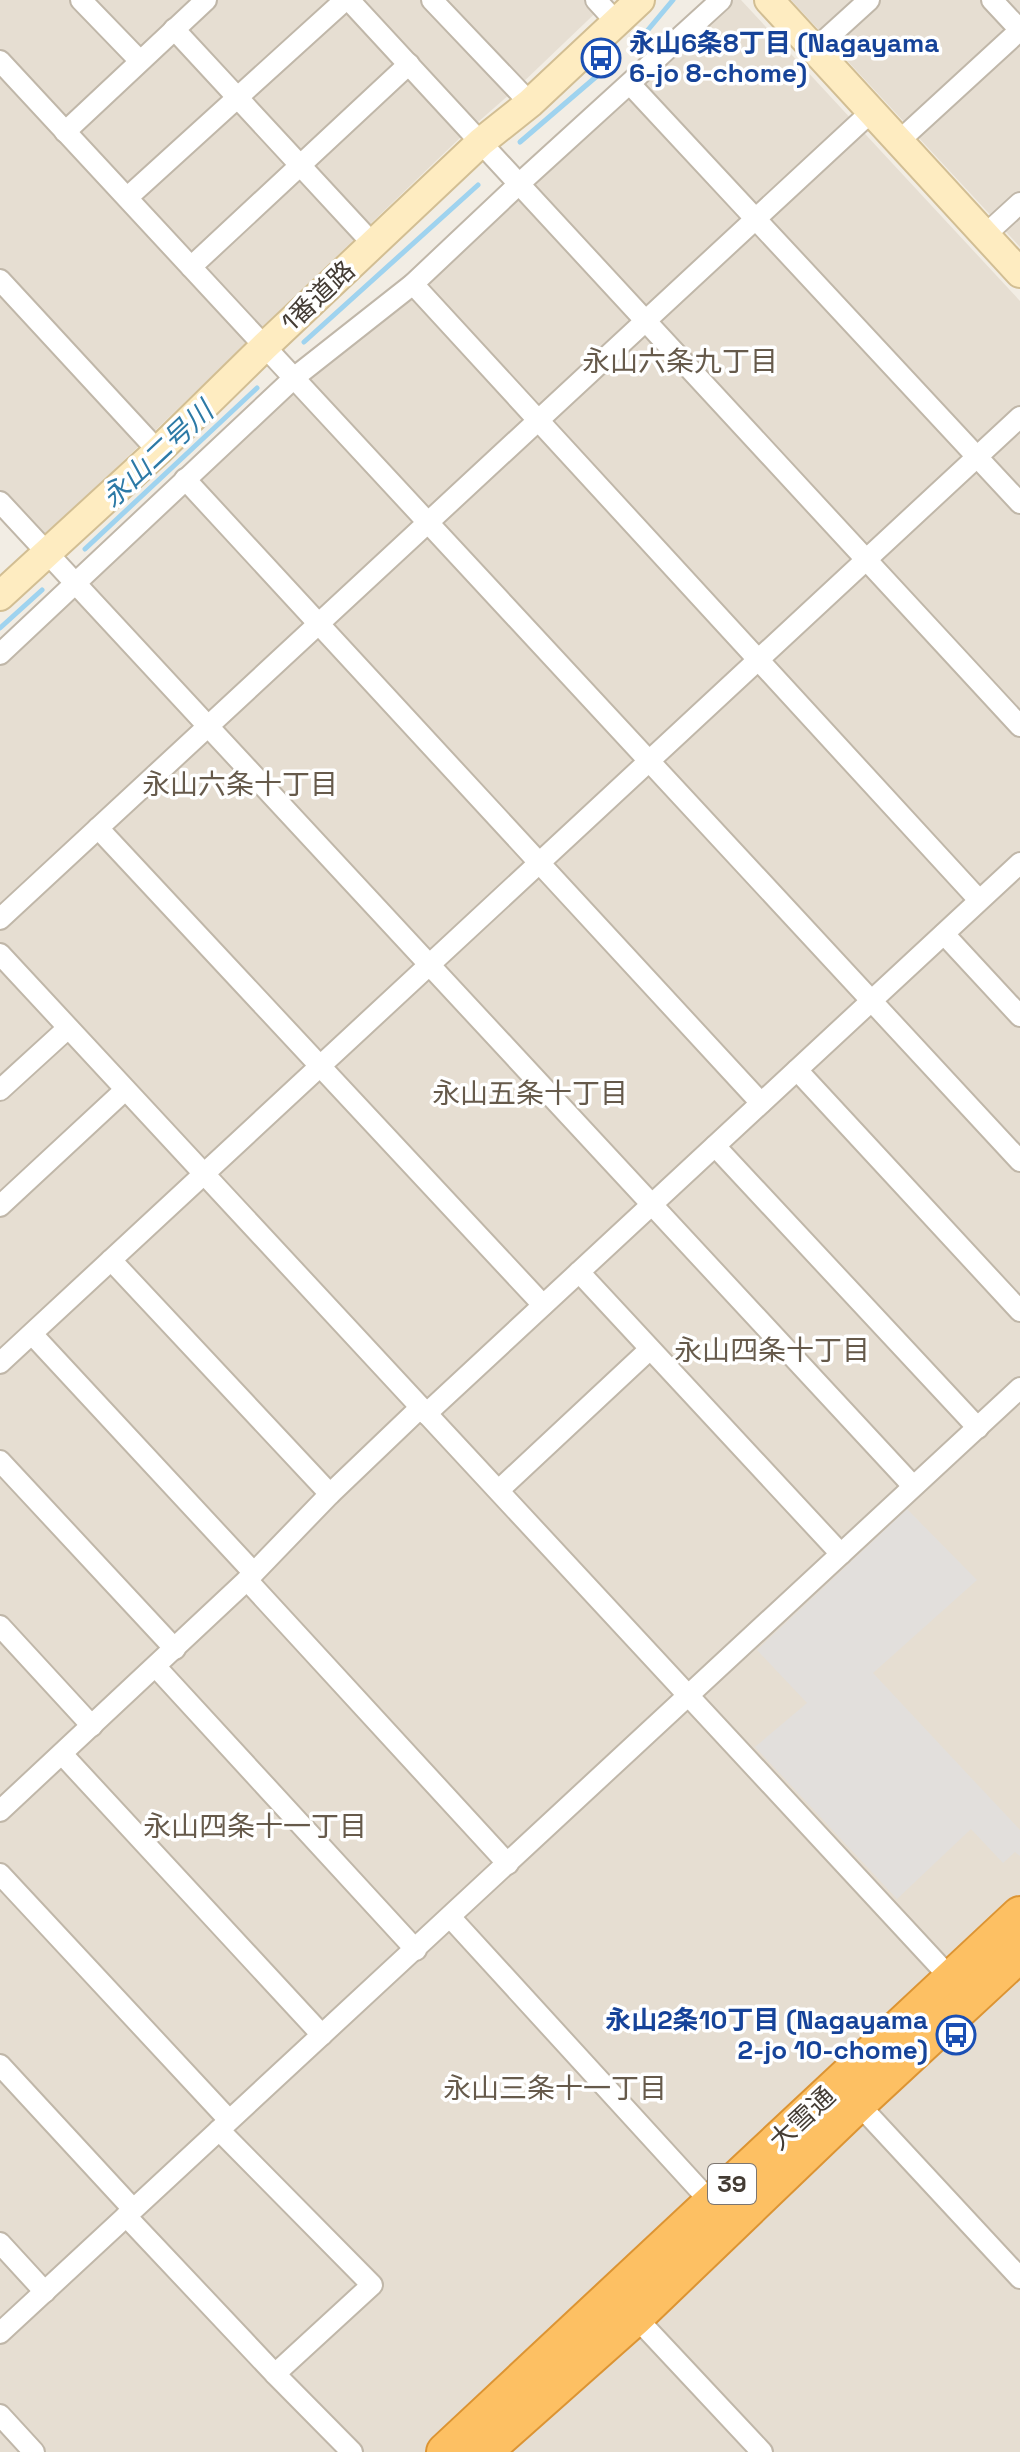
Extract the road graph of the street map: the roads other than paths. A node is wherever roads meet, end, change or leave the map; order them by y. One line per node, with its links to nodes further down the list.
1 (81, 0): 16 (street)
2 (206, 0): 12 (street)
3 (347, 0): 17 (street); 19 (street)
4 (432, 0): 20 (street)
5 (596, 0): 11 (street)
6 (640, 0): 11 (street, 1番道路)
7 (721, 0): 18 (street)
8 (769, 0): 14 (street)
9 (869, 0): 14 (street)
10 (992, 0): 13 (street)
11 (617, 23): 20 (street, 1番道路)
12 (174, 29): 16 (street); 19 (street)
13 (1020, 30): 24 (street)
14 (814, 50): 21 (street)
15 (0, 61): 22 (street)
16 (140, 61): 22 (street)
17 (409, 64): 23 (street); 25 (street)
18 (630, 84): 26 (street); 29 (street)
19 (237, 98): 25 (street); 27 (street)
20 (530, 103): 23 (street, 1番道路)
21 (871, 112): 24 (street); 29 (street)
22 (65, 132): 27 (street)
23 (481, 142): 26 (street); 31 (street, 1番道路)
24 (898, 142): 30 (street)
25 (299, 165): 31 (street); 32 (street)
26 (520, 183): 35 (street); 36 (street)
27 (128, 197): 32 (street)
28 (1020, 203): 30 (street)
29 (756, 219): 36 (street); 42 (street)
30 (985, 235): 33 (street)
31 (373, 244): 37 (street, 1番道路)
32 (191, 267): 37 (street)
33 (1020, 273)
34 (0, 280): 41 (street)
35 (413, 284): 38 (street); 40 (street)
36 (646, 320): 40 (street); 48 (street)
37 (265, 346): 38 (street); 41 (street, 1番道路)
38 (295, 377): 43 (street); 46 (street)
39 (1020, 417): 42 (street)
40 (538, 420): 46 (street); 53 (street)
41 (158, 451): 47 (street, 1番道路)
42 (977, 456): 45 (street); 48 (street)
43 (185, 479): 49 (street); 51 (street)
44 (0, 502): 47 (street)
45 (1020, 503)
46 (427, 522): 51 (street); 56 (street)
47 (48, 554): 49 (street); 50 (street, 1番道路)
48 (867, 559): 53 (street); 55 (street)
49 (78, 583): 52 (street); 54 (street)
50 (0, 596)
51 (318, 623): 54 (street); 58 (street)
52 (0, 654)
53 (759, 659): 56 (street); 60 (street)
54 (210, 726): 57 (street); 64 (street)
55 (1020, 726)
56 (648, 762): 58 (street); 65 (street)
57 (98, 828): 61 (street); 68 (street)
58 (539, 863): 64 (street); 72 (street)
59 (1019, 866): 60 (street)
60 (979, 900): 62 (street)
61 (0, 919)
62 (944, 934): 65 (street); 66 (street)
63 (0, 954): 67 (street)
64 (430, 964): 68 (street); 76 (street)
65 (871, 1001): 69 (street); 74 (street)
66 (1020, 1016)
67 (68, 1028): 70 (street); 71 (street)
68 (321, 1066): 75 (street); 80 (street)
69 (797, 1070): 72 (street); 81 (street)
70 (0, 1090)
71 (125, 1090): 75 (street); 77 (street)
72 (761, 1103): 73 (street)
73 (715, 1146): 76 (street); 87 (street)
74 (1020, 1161)
75 (204, 1174): 78 (street); 86 (street)
76 (652, 1204): 79 (street); 89 (street)
77 (0, 1206)
78 (111, 1260): 82 (street); 91 (street)
79 (579, 1272): 80 (street); 83 (street)
80 (543, 1305): 86 (street)
81 (1020, 1311)
82 (32, 1334): 84 (street); 93 (street)
83 (649, 1350): 90 (street); 92 (street)
84 (0, 1363)
85 (1020, 1388): 87 (street)
86 (423, 1411): 90 (street); 91 (street)
87 (978, 1428): 89 (street)
88 (0, 1461): 95 (street)
89 (913, 1486): 92 (street)
90 (499, 1490): 97 (street)
91 (330, 1494): 93 (street)
92 (841, 1554): 97 (street)
93 (250, 1576): 95 (street); 101 (street)
94 (0, 1626): 98 (street)
95 (175, 1649): 96 (street)
96 (156, 1667): 98 (street); 105 (street)
97 (688, 1695): 101 (street); 107 (street)
98 (92, 1726): 99 (street)
99 (62, 1754): 100 (street); 108 (street)
100 (0, 1811)
101 (508, 1864): 104 (street)
102 (0, 1874): 111 (street)
103 (1020, 1915): 107 (highway, 大雪通 / 39)
104 (451, 1918): 105 (street); 113 (street)
105 (416, 1950): 108 (street)
106 (1020, 1953): 107 (highway, 大雪通 / 39)
107 (961, 1989): 110 (highway, 大雪通 / 39)
108 (322, 2035): 111 (street)
109 (0, 2065): 112 (street)
110 (848, 2093): 113 (highway, 大雪通 / 39); 115 (street)
111 (224, 2125): 112 (street); 119 (street)
112 (130, 2212): 116 (street); 119 (street)
113 (722, 2214): 117 (highway, 大雪通 / 39)
114 (0, 2243): 116 (street)
115 (1020, 2278)
116 (45, 2292): 118 (street)
117 (625, 2306): 123 (highway, 大雪通 / 39); 124 (highway, 大雪通 / 39); 125 (street)
118 (0, 2333)
119 (275, 2374): 122 (street)
120 (0, 2415): 121 (street)
121 (34, 2452)
122 (352, 2452)
123 (445, 2452)
124 (483, 2452)
125 (762, 2452)

